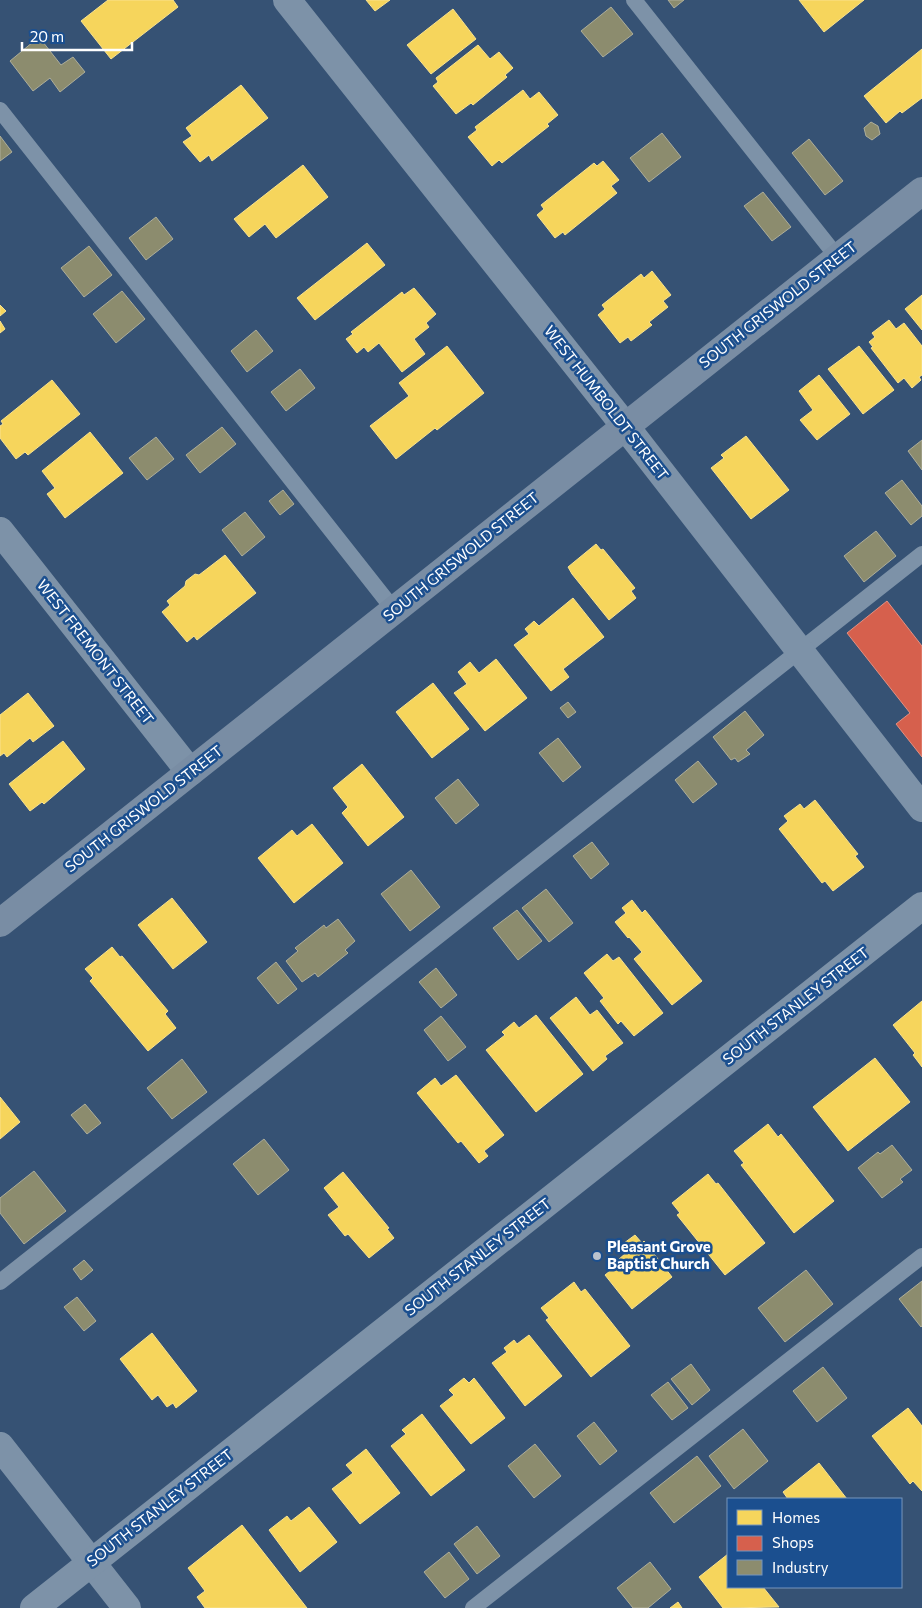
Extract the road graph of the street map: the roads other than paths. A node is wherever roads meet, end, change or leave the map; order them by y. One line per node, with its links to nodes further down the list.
1 (287, 0): 6 (street, WEST HUMBOLDT STREET)
2 (634, 0): 5 (lane)
3 (0, 110): 9 (lane)
4 (922, 191): 5 (street, SOUTH GRISWOLD STREET)
5 (838, 258): 6 (street, SOUTH GRISWOLD STREET)
6 (625, 426): 9 (street, SOUTH GRISWOLD STREET); 10 (street, WEST HUMBOLDT STREET)
7 (0, 531): 11 (street, WEST FREMONT STREET)
8 (922, 554): 10 (lane)
9 (394, 610): 11 (street, SOUTH GRISWOLD STREET)
10 (800, 651): 12 (street, WEST HUMBOLDT STREET); 16 (lane)
11 (190, 772): 14 (street, SOUTH GRISWOLD STREET)
12 (922, 808)
13 (922, 906): 18 (street, SOUTH STANLEY STREET)
14 (0, 923)
15 (922, 1256): 21 (lane)
16 (0, 1282)
17 (0, 1446): 18 (street)
18 (92, 1563): 19 (street, SOUTH STANLEY STREET); 20 (street)
19 (34, 1608)
20 (127, 1608)
21 (473, 1608)

